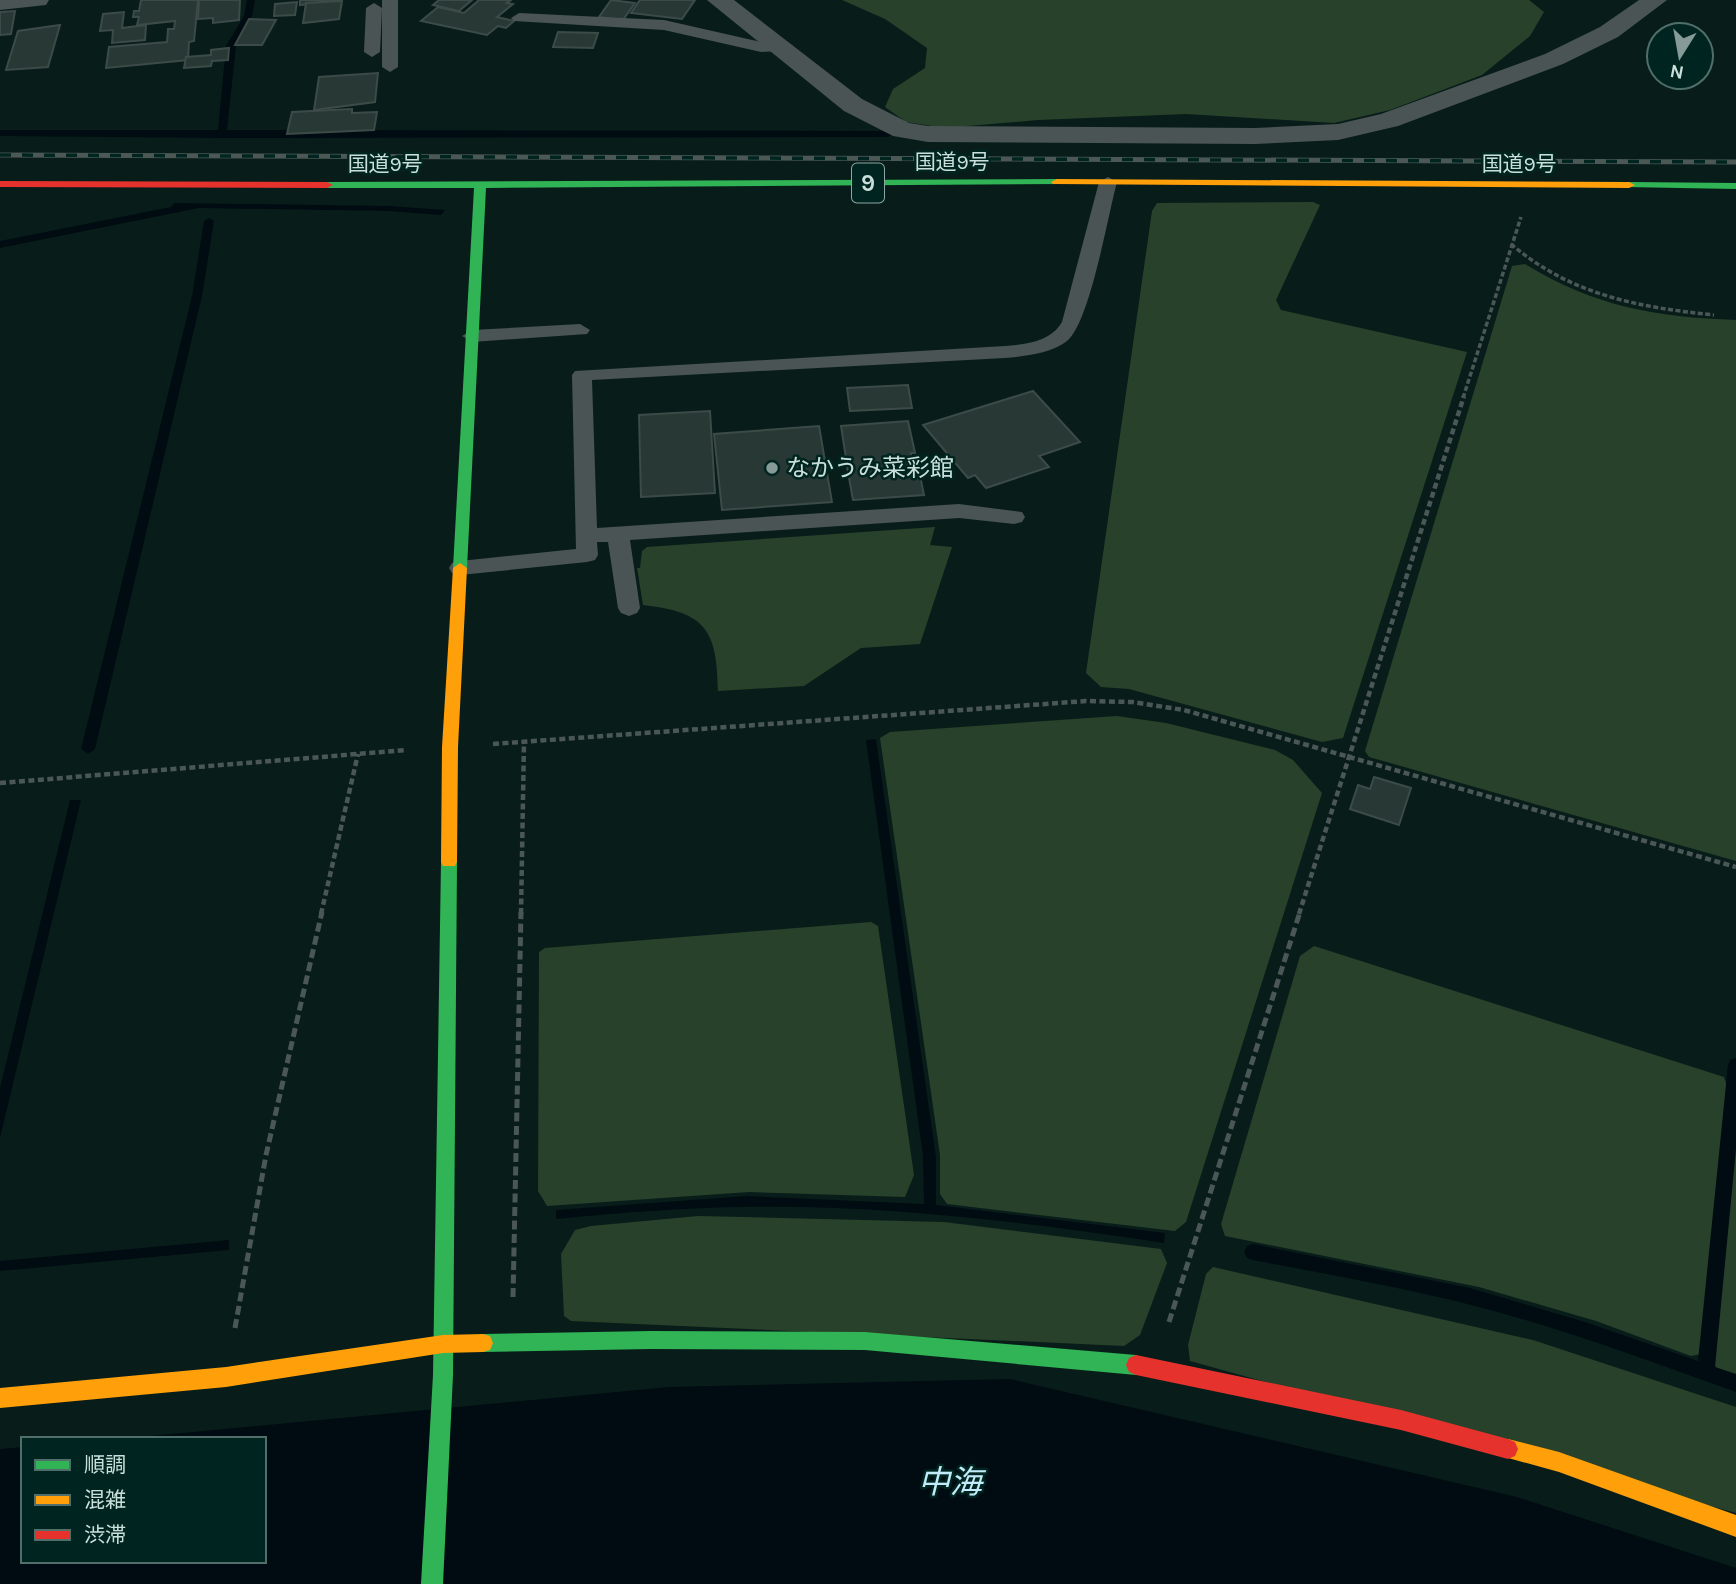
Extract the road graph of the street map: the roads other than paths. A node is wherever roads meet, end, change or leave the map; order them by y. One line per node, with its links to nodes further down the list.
1 (37, 0): 6 (street)
2 (374, 0): 9 (lane)
3 (390, 0): 10 (lane)
4 (719, 0): 8 (street)
5 (1655, 0): 8 (street)
6 (0, 3)
7 (519, 19): 8 (lane)
8 (778, 46)
9 (372, 52)
10 (390, 67)
11 (1108, 182): 13 (main road, 国道9号 / 9); 14 (main road, 国道9号 / 9); 19 (lane)
12 (0, 184): 13 (main road, 国道9号 / 9)
13 (480, 186): 16 (main road)
14 (1736, 186)
15 (580, 330): 16 (lane)
16 (472, 336): 20 (main road)
17 (1014, 517): 18 (lane)
18 (618, 534): 19 (lane); 21 (lane)
19 (587, 536): 20 (lane)
20 (460, 568): 22 (main road)
21 (629, 608)
22 (443, 1344): 23 (main road); 24 (main road); 25 (main road)
23 (0, 1398)
24 (1736, 1526)
25 (432, 1584)

